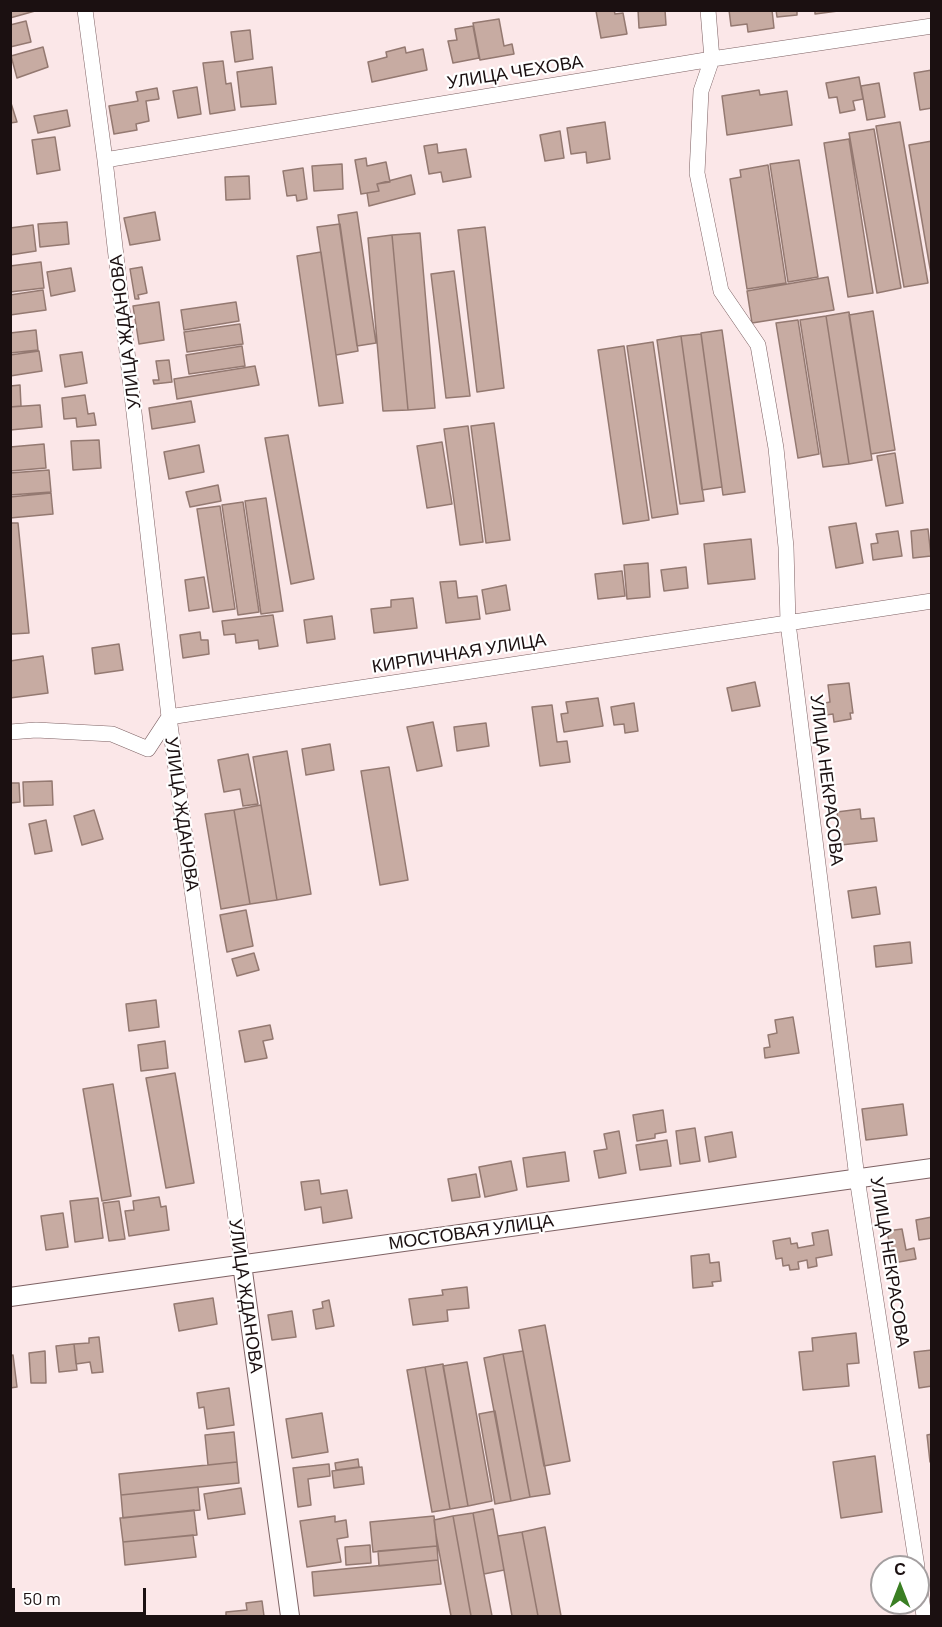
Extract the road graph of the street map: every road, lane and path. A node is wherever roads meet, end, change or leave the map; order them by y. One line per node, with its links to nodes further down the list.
1 (84, 10): 5 (street, УЛИЦА ЖДАНОВА)
2 (708, 10): 4 (street, УЛИЦА НЕКРАСОВА)
3 (932, 26): 4 (street, УЛИЦА ЧЕХОВА)
4 (712, 59): 5 (street, УЛИЦА ЧЕХОВА); 7 (street, УЛИЦА НЕКРАСОВА)
5 (105, 160): 8 (street, УЛИЦА ЖДАНОВА)
6 (932, 601): 7 (street, КИРПИЧНАЯ УЛИЦА)
7 (788, 623): 8 (street, КИРПИЧНАЯ УЛИЦА); 11 (street, УЛИЦА НЕКРАСОВА)
8 (169, 717): 9 (street); 12 (street, УЛИЦА ЖДАНОВА)
9 (10, 732)
10 (932, 1168): 11 (street, МОСТОВАЯ УЛИЦА)
11 (857, 1178): 12 (street, МОСТОВАЯ УЛИЦА); 14 (street, УЛИЦА НЕКРАСОВА)
12 (242, 1264): 13 (street, МОСТОВАЯ УЛИЦА); 15 (street, УЛИЦА ЖДАНОВА)
13 (10, 1297)
14 (915, 1555)
15 (290, 1617)

